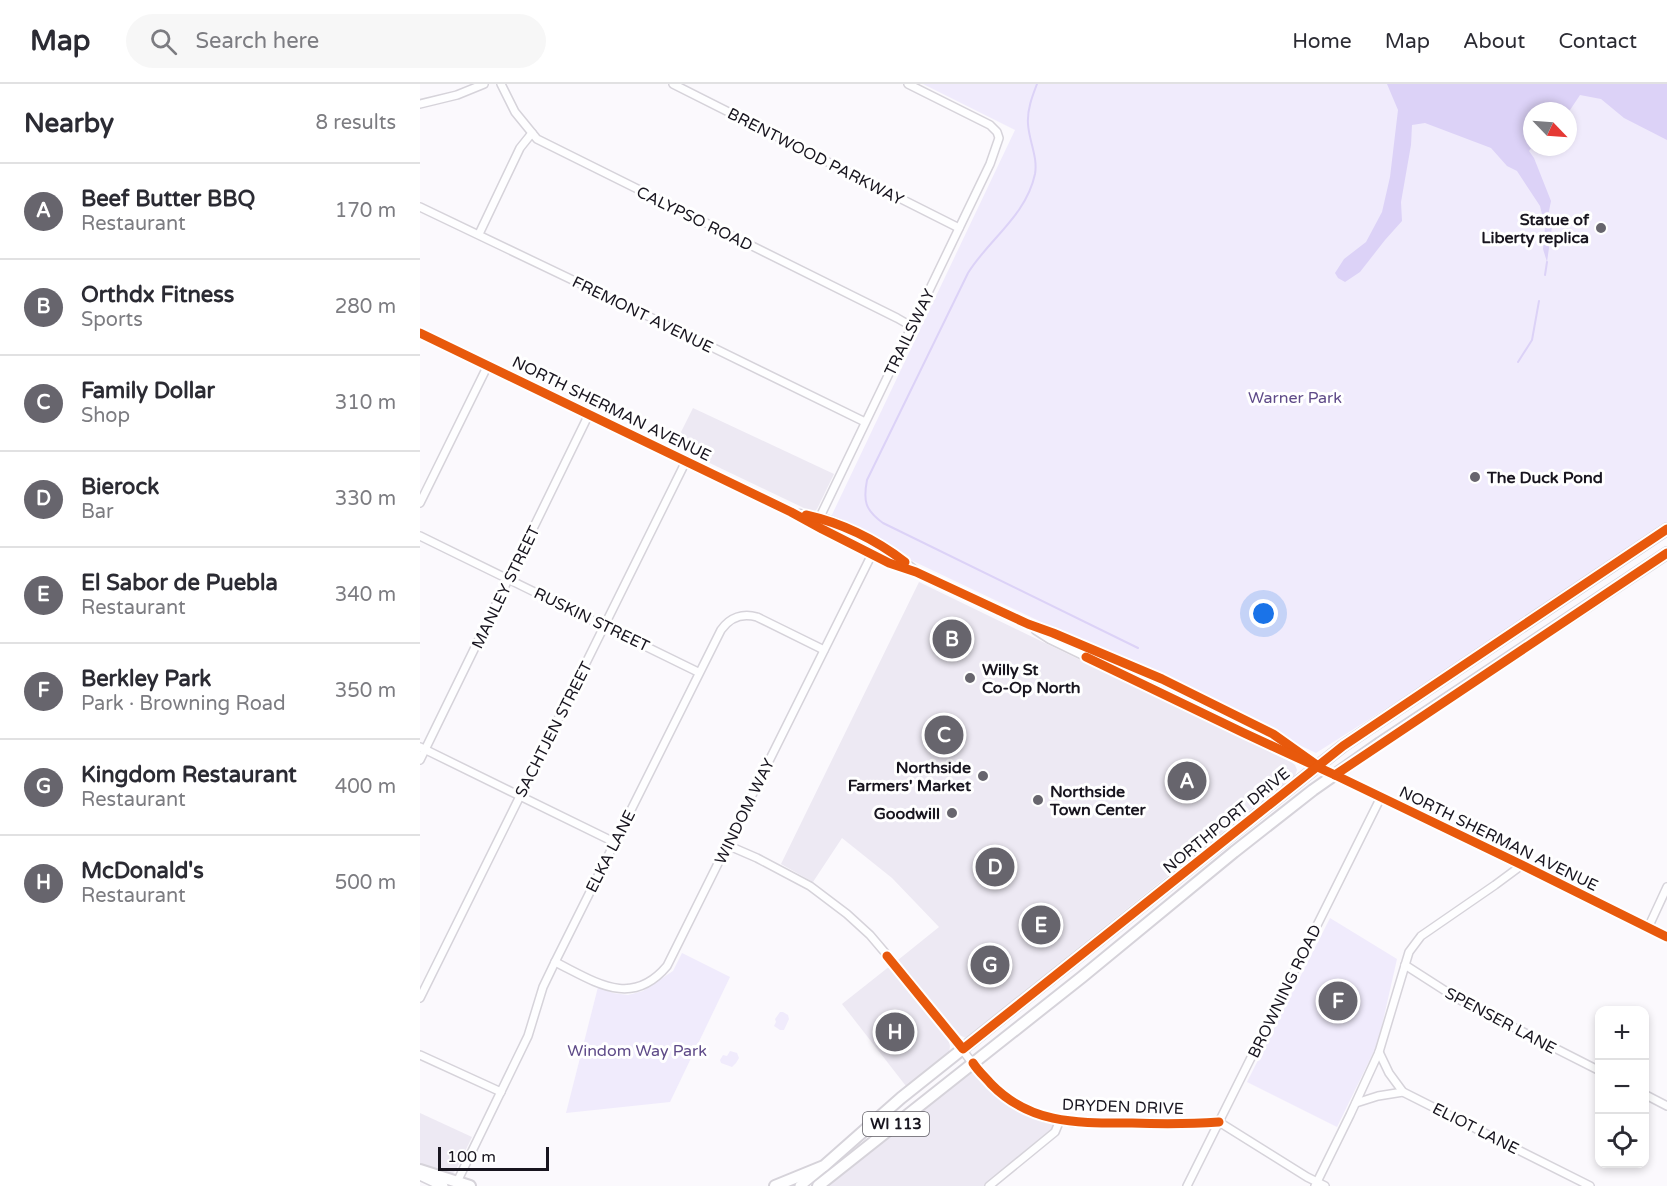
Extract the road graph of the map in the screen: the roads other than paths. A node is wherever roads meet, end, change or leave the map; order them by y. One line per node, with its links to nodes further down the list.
1 (484, 84): 5 (street)
2 (501, 84): 6 (street, CALYPSO ROAD)
3 (673, 84): 8 (street, BRENTWOOD PARKWAY)
4 (908, 84): 8 (street, TRAILSWAY)
5 (420, 104)
6 (532, 133): 9 (street); 10 (street, CALYPSO ROAD)
7 (420, 207): 9 (street, FREMONT AVENUE)
8 (959, 228): 10 (street, TRAILSWAY)
9 (479, 234): 14 (street, FREMONT AVENUE)
10 (911, 326): 14 (street, TRAILSWAY)
11 (420, 333): 12 (street, NORTH SHERMAN AVENUE)
12 (488, 365): 13 (street, NORTH SHERMAN AVENUE); 16 (street)
13 (589, 414): 15 (street, NORTH SHERMAN AVENUE); 24 (street, MANLEY STREET)
14 (865, 422): 17 (street, TRAILSWAY)
15 (686, 461): 17 (street, NORTH SHERMAN AVENUE); 26 (street, SACHTJEN STREET)
16 (420, 503)
17 (818, 522): 20 (street, NORTH SHERMAN AVENUE); 22 (street, NORTH SHERMAN AVENUE)
18 (1667, 529): 31 (main road, NORTHPORT DRIVE / WI 113)
19 (420, 536): 24 (street, RUSKIN STREET)
20 (877, 543): 22 (street, WINDOM WAY); 23 (street, NORTH SHERMAN AVENUE)
21 (1667, 553): 32 (main road, NORTHPORT DRIVE / WI 113)
22 (872, 554): 23 (street, NORTH SHERMAN AVENUE); 27 (street, WINDOM WAY)
23 (916, 572): 25 (street, NORTH SHERMAN AVENUE)
24 (508, 579): 26 (street, RUSKIN STREET); 29 (street, MANLEY STREET)
25 (1028, 624): 31 (street, NORTH SHERMAN AVENUE); 31 (street, NORTH SHERMAN AVENUE)
26 (604, 625): 28 (street, RUSKIN STREET); 33 (street, SACHTJEN STREET)
27 (824, 650): 28 (street, ELKA LANE); 36 (street, WINDOM WAY)
28 (698, 672): 35 (street, ELKA LANE)
29 (423, 748): 30 (street, MANLEY STREET); 33 (street)
30 (420, 760)
31 (1318, 766): 32 (street, NORTH SHERMAN AVENUE); 39 (main road, NORTHPORT DRIVE / WI 113)
32 (1335, 775): 34 (street, NORTH SHERMAN AVENUE); 41 (main road, NORTHPORT DRIVE / WI 113)
33 (520, 795): 35 (street); 45 (street, SACHTJEN STREET)
34 (1381, 797): 37 (street, NORTH SHERMAN AVENUE); 57 (street, BROWNING ROAD)
35 (614, 842): 43 (street, ELKA LANE)
36 (727, 845): 43 (street, WINDOM WAY); 46 (street, DRYDEN DRIVE)
37 (1522, 865): 40 (street, NORTH SHERMAN AVENUE); 44 (street)
38 (1667, 887): 40 (street)
39 (1147, 902): 41 (main road); 46 (main road, NORTHPORT DRIVE / WI 113)
40 (1648, 928): 42 (street, NORTH SHERMAN AVENUE)
41 (1134, 933): 49 (main road, NORTHPORT DRIVE / WI 113)
42 (1667, 938)
43 (555, 962): 51 (street, ELKA LANE)
44 (1405, 964): 47 (street); 50 (street, SPENSER LANE)
45 (420, 998)
46 (963, 1049): 49 (street, DRYDEN DRIVE); 58 (main road, NORTHPORT DRIVE / WI 113)
47 (1379, 1052): 52 (street, ELIOT LANE); 54 (street)
48 (420, 1055): 51 (street)
49 (973, 1063): 56 (street, DRYDEN DRIVE); 67 (main road, NORTHPORT DRIVE / WI 113)
50 (1595, 1069)
51 (501, 1092): 61 (street, ELKA LANE)
52 (1403, 1092): 54 (street); 71 (street, ELIOT LANE)
53 (1649, 1097): 55 (street)
54 (1356, 1103): 62 (street)
55 (1667, 1106)
56 (1060, 1120): 57 (street, DRYDEN DRIVE); 68 (street)
57 (1219, 1122): 62 (street); 69 (street, BROWNING ROAD)
58 (824, 1166): 65 (main road, WI 113); 66 (main road)
59 (420, 1170): 61 (main road)
60 (420, 1175): 63 (main road)
61 (457, 1182): 64 (main road)
62 (1316, 1184): 70 (street)
63 (443, 1186)
64 (470, 1186)
65 (775, 1186)
66 (800, 1186)
67 (818, 1186)
68 (989, 1186)
69 (1187, 1186)
70 (1325, 1186)
71 (1590, 1186)

